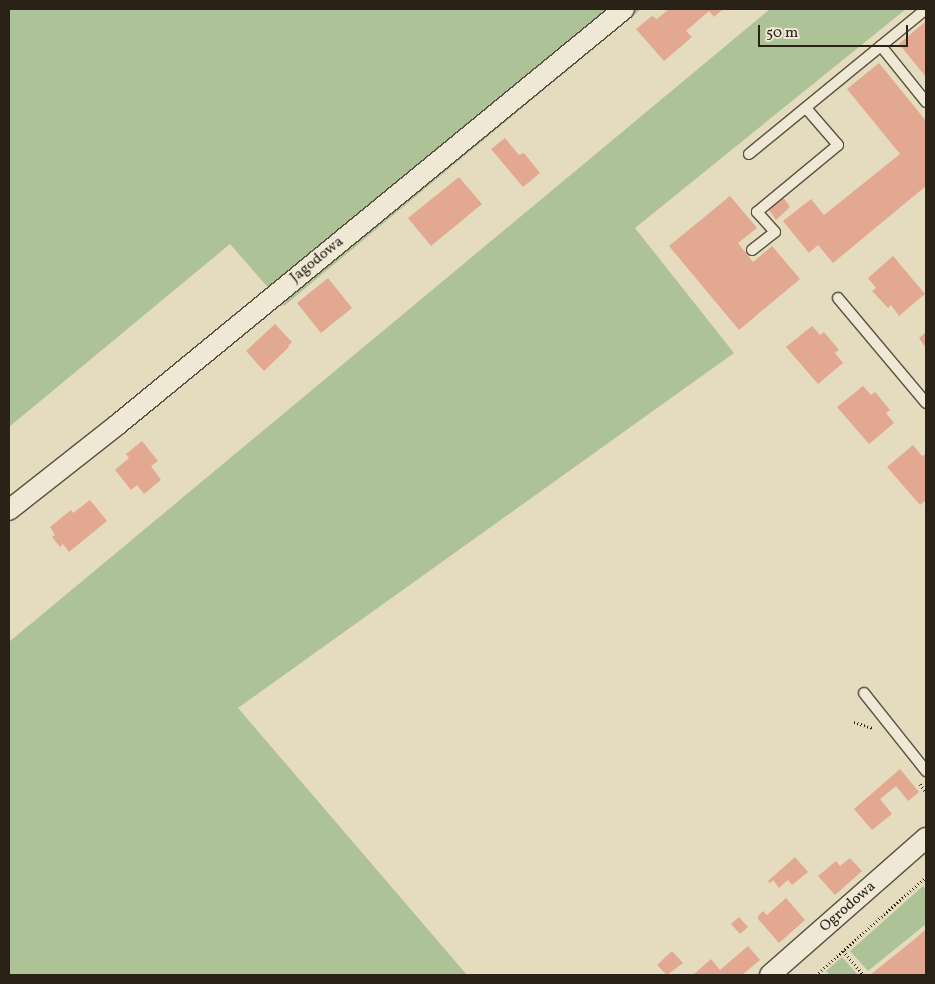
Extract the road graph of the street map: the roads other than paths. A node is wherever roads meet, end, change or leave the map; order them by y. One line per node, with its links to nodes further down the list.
1 (624, 9): 10 (street, Jagodowa)
2 (926, 9): 3 (lane)
3 (881, 46): 4 (lane); 5 (lane)
4 (926, 102)
5 (806, 108): 6 (lane); 7 (lane)
6 (750, 154)
7 (752, 250)
8 (838, 298): 9 (lane)
9 (926, 402)
10 (9, 510)
11 (864, 693): 12 (lane)
12 (926, 771)
13 (926, 838): 14 (street, Ogrodowa)
14 (770, 975)

